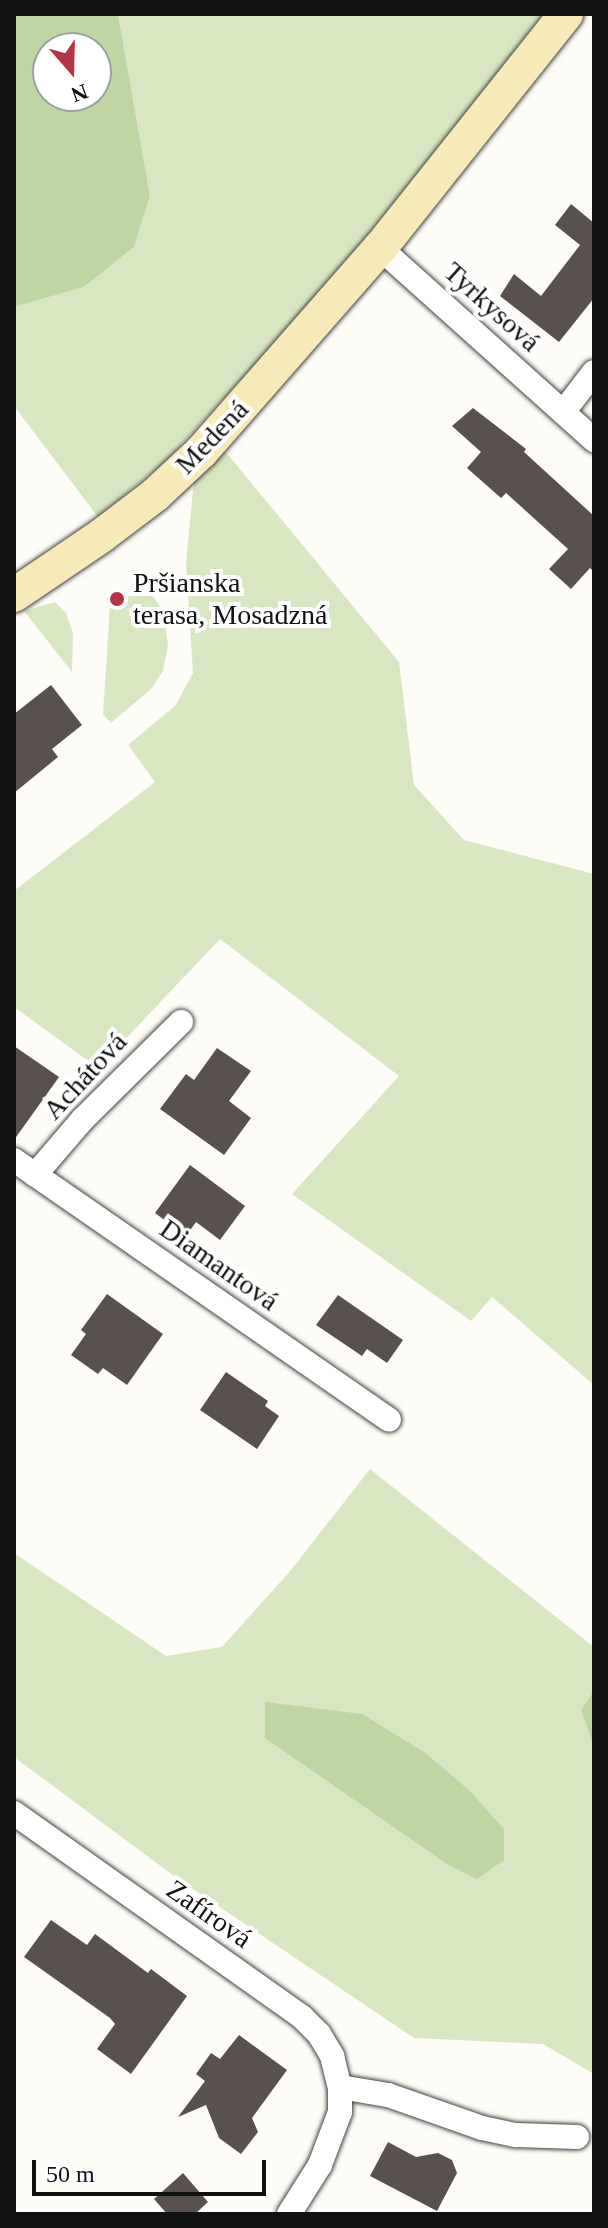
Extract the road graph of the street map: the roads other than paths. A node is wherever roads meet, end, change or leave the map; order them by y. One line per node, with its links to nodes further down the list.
1 (566, 14): 2 (street, Medená)
2 (380, 248): 4 (street, Tyrkysová); 6 (street, Medená)
3 (594, 372): 4 (street)
4 (564, 411): 5 (street, Tyrkysová)
5 (594, 440)
6 (14, 595)
7 (181, 1022): 9 (street, Achátová)
8 (14, 1160): 9 (street, Diamantová)
9 (35, 1175): 10 (street, Diamantová)
10 (389, 1420)
11 (14, 1813): 12 (street, Zafírová)
12 (340, 2087): 13 (street); 14 (street, Zafírová)
13 (577, 2137)
14 (289, 2214)

